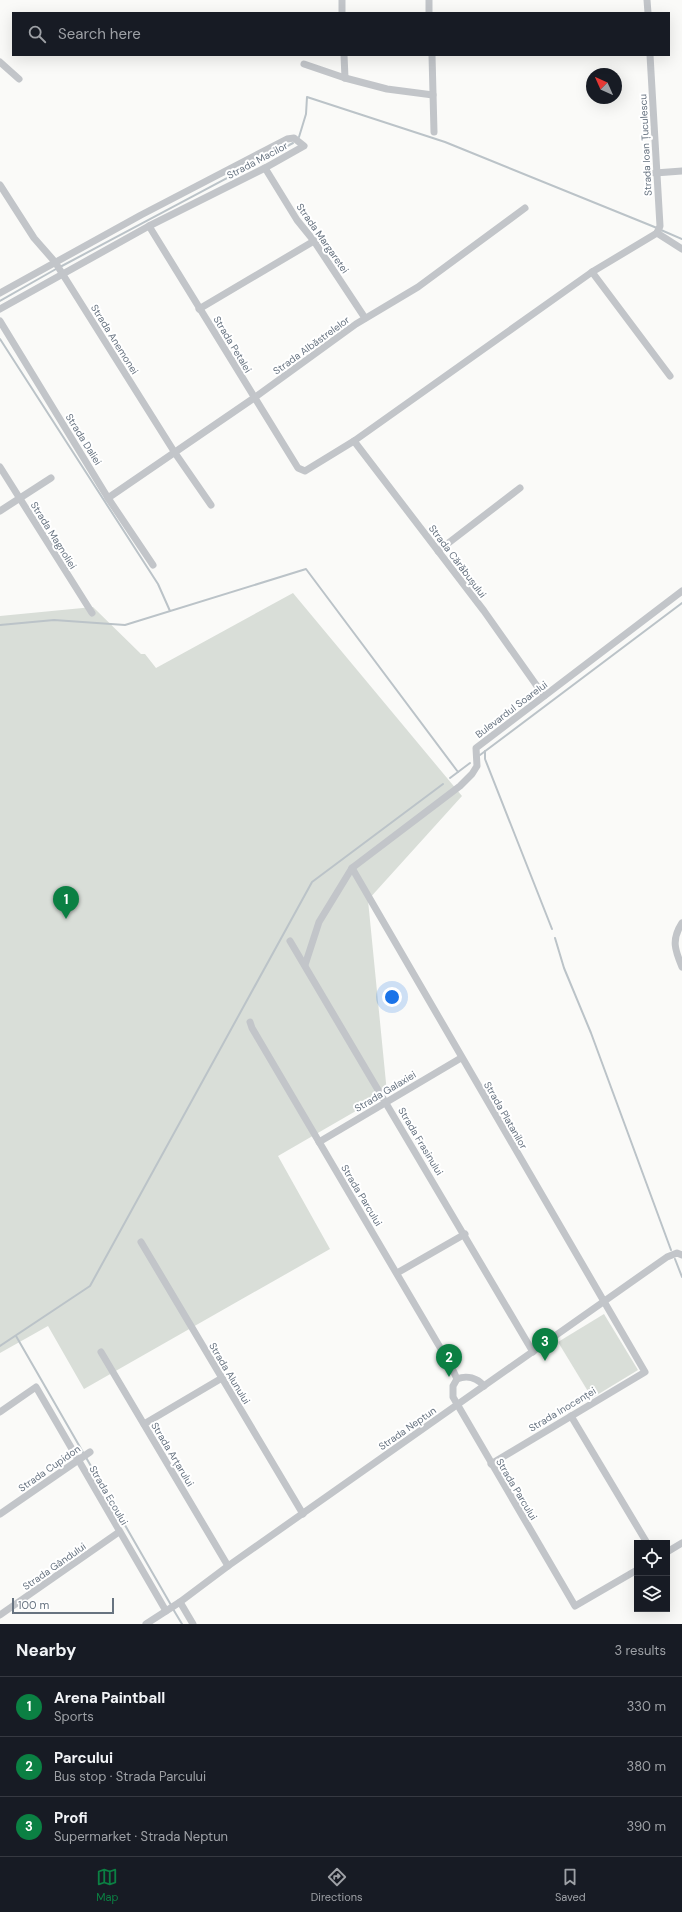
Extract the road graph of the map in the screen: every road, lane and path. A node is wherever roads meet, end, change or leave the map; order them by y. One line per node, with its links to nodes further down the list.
1 (342, 0): 4 (street)
2 (429, 0): 5 (street)
3 (647, 0): 6 (street)
4 (342, 12)
5 (430, 12)
6 (648, 12)
7 (344, 56): 12 (street)
8 (432, 56): 14 (street)
9 (650, 56): 18 (street, Strada Ioan Țuculescu)
10 (0, 62): 13 (street)
11 (304, 64): 12 (street)
12 (345, 78): 14 (street)
13 (19, 79)
14 (433, 94): 15 (street)
15 (434, 132)
16 (265, 168): 21 (street, Strada Macilor); 23 (street, Strada Margaretei); 25 (street, Strada Macilor)
17 (682, 171): 18 (street)
18 (655, 173): 22 (street, Strada Ioan Țuculescu)
19 (0, 185): 25 (street, Strada Anemonei)
20 (525, 208): 31 (street, Strada Albăstrelelor)
21 (149, 226): 27 (street, Strada Macilor); 30 (street, Strada Petalei)
22 (657, 233): 24 (street); 26 (street)
23 (314, 241): 30 (street); 31 (street, Strada Margaretei)
24 (682, 249)
25 (56, 263): 27 (street, Strada Anemonei); 28 (street, Strada Macilor)
26 (592, 272): 33 (street); 35 (street)
27 (62, 273): 29 (street, Strada Macilor); 36 (street, Strada Anemonei)
28 (0, 293)
29 (0, 309)
30 (200, 309): 34 (street, Strada Petalei)
31 (365, 318): 34 (street, Strada Albăstrelelor)
32 (0, 321): 41 (street, Strada Daliei)
33 (670, 376)
34 (254, 398): 35 (street, Strada Petalei); 36 (street, Strada Albăstrelelor)
35 (354, 441): 44 (street, Strada Cărăbușului)
36 (175, 453): 41 (street, Strada Albăstrelelor); 42 (street, Strada Anemonei)
37 (0, 467): 40 (street, Strada Magnoliei)
38 (51, 478): 40 (street)
39 (520, 488): 44 (street)
40 (20, 498): 43 (street); 47 (street, Strada Magnoliei)
41 (108, 498): 45 (street, Strada Daliei)
42 (211, 505)
43 (0, 511)
44 (438, 551): 48 (street, Strada Cărăbușului)
45 (153, 565)
46 (682, 591): 48 (street, Bulevardul Soarelui)
47 (92, 613)
48 (544, 696): 49 (street, Bulevardul Soarelui)
49 (352, 868): 52 (street); 55 (street, Strada Platanilor)
50 (682, 923): 53 (street)
51 (290, 941): 52 (street, Strada Frasinului)
52 (304, 965): 56 (street, Strada Frasinului)
53 (682, 967)
54 (250, 1022): 57 (street, Strada Parcului)
55 (461, 1058): 56 (street, Strada Galaxiei); 62 (street, Strada Platanilor)
56 (386, 1102): 57 (street, Strada Galaxiei); 58 (street, Strada Frasinului)
57 (319, 1142): 61 (street, Strada Parcului)
58 (465, 1234): 61 (street); 64 (street, Strada Frasinului)
59 (141, 1242): 66 (street, Strada Alunului)
60 (682, 1254): 62 (street, Strada Neptun)
61 (396, 1273): 67 (street, Strada Parcului)
62 (603, 1302): 64 (street, Strada Neptun); 65 (street, Strada Platanilor)
63 (101, 1352): 72 (street, Strada Arțarului)
64 (533, 1352): 68 (street, Strada Neptun)
65 (644, 1372): 71 (street, Strada Inocenței)
66 (222, 1378): 72 (street); 77 (street, Strada Alunului)
67 (456, 1379): 68 (street); 69 (street, Strada Parcului)
68 (484, 1386): 69 (street, Strada Neptun)
69 (456, 1406): 75 (street, Strada Parcului); 77 (street, Strada Neptun)
70 (0, 1412): 74 (street, Strada Ecoului)
71 (571, 1416): 75 (street, Strada Inocenței); 79 (street)
72 (144, 1424): 82 (street, Strada Arțarului)
73 (89, 1453): 74 (street, Strada Cupidon)
74 (79, 1459): 76 (street, Strada Cupidon); 78 (street, Strada Ecoului)
75 (490, 1464): 83 (street, Strada Parcului)
76 (0, 1514)
77 (303, 1514): 82 (street, Strada Neptun)
78 (119, 1532): 84 (street, Strada Ecoului); 85 (street, Strada Gândului)
79 (645, 1540)
80 (682, 1543): 81 (street)
81 (670, 1550)
82 (228, 1566): 84 (street, Strada Neptun)
83 (634, 1572)
84 (173, 1607): 86 (street, Strada Neptun); 87 (street, Strada Ecoului)
85 (0, 1616)
86 (146, 1624)
87 (192, 1624)

